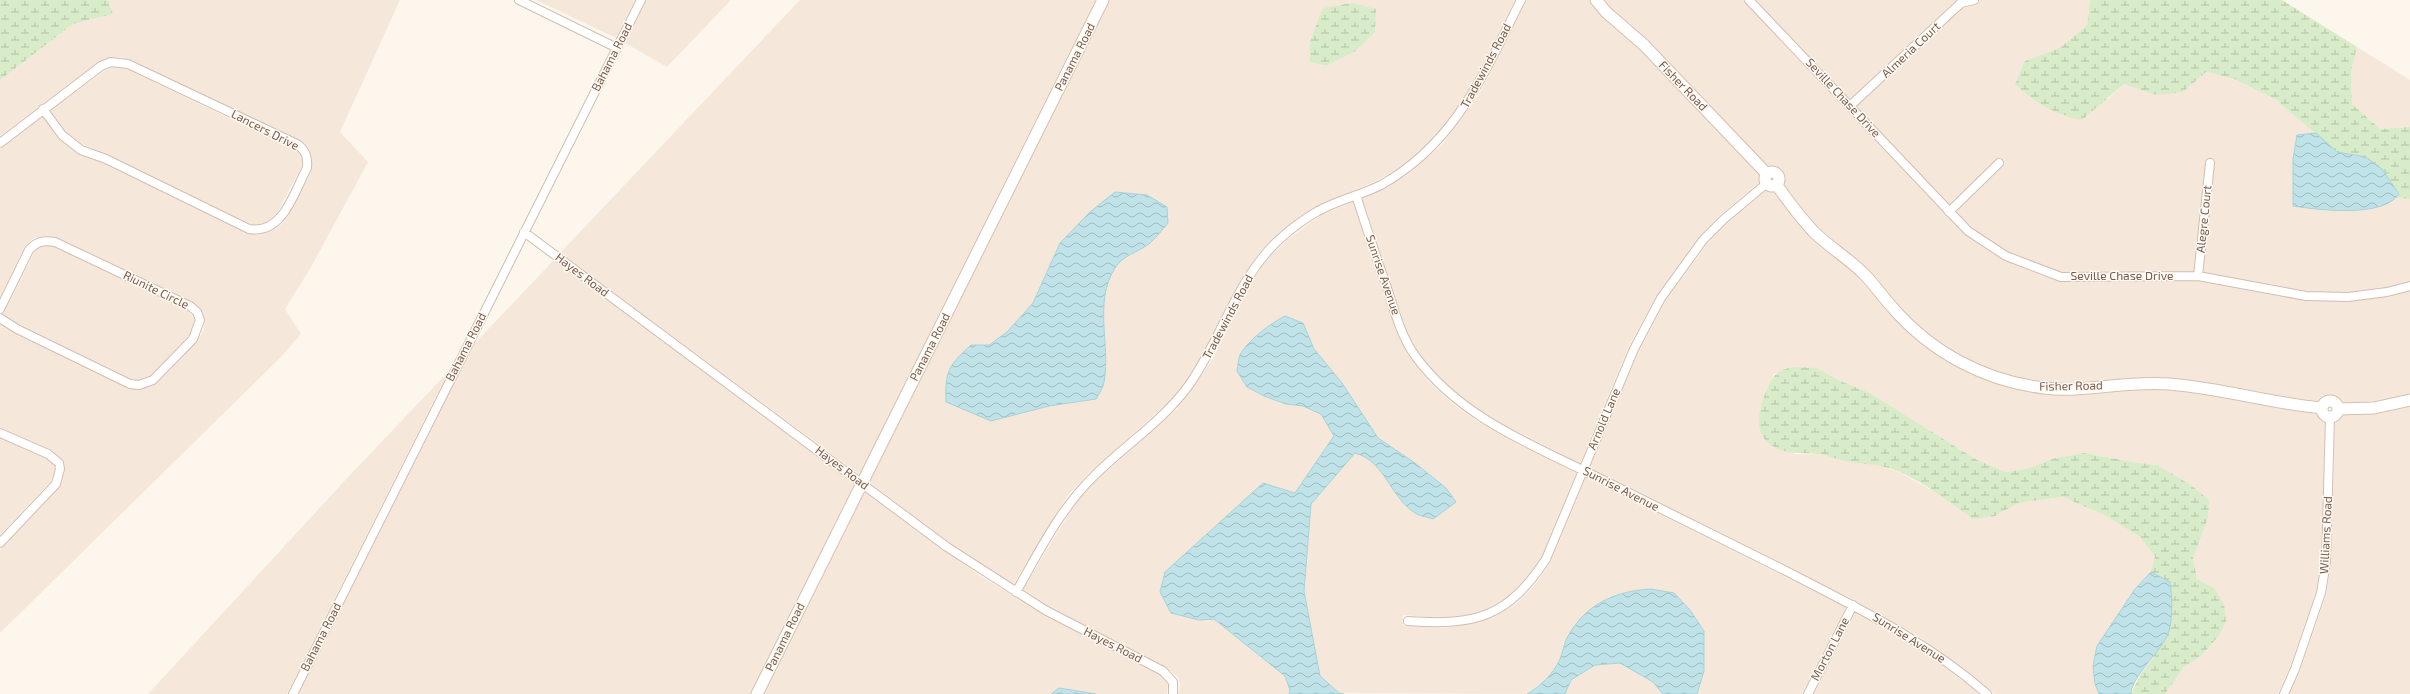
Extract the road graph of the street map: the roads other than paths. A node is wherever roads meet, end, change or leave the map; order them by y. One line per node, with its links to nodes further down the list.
1 (519, 0): 8 (street)
2 (641, 0): 8 (street, Bahama Road)
3 (1104, 0): 26 (street, Panama Road)
4 (1521, 0): 15 (street, Tradewinds Road)
5 (1596, 0): 14 (street, Fisher Road)
6 (1749, 0): 9 (street, Seville Chase Drive)
7 (1974, 0): 9 (street, Almeria Court)
8 (616, 48): 17 (street, Bahama Road)
9 (1851, 105): 16 (street, Seville Chase Drive)
10 (43, 109): 10 (street, Lancers Drive); 11 (street, Lancers Drive)
11 (0, 143)
12 (2000, 163): 16 (street)
13 (2210, 163): 18 (street, Alegre Court)
14 (1770, 181): 23 (street, Fisher Road); 25 (street, Arnold Lane)
15 (1356, 195): 25 (street, Sunrise Avenue); 28 (street, Tradewinds Road)
16 (1949, 212): 18 (street, Seville Chase Drive)
17 (524, 232): 26 (street, Hayes Road); 31 (street, Bahama Road)
18 (2198, 276): 19 (street, Seville Chase Drive)
19 (2410, 286)
20 (0, 309): 21 (street, Riunite Circle)
21 (0, 318)
22 (2410, 400): 23 (street)
23 (2334, 413): 36 (street, Williams Road)
24 (0, 434): 27 (street)
25 (1583, 470): 29 (street, Sunrise Avenue); 30 (street, Arnold Lane)
26 (862, 483): 28 (street, Hayes Road); 32 (street, Panama Road)
27 (0, 543)
28 (1016, 592): 33 (street, Hayes Road)
29 (1853, 605): 34 (street, Morton Lane); 35 (street, Sunrise Avenue)
30 (1408, 621)
31 (292, 694)
32 (757, 694)
33 (1173, 694)
34 (1808, 694)
35 (1987, 694)
36 (2284, 694)

